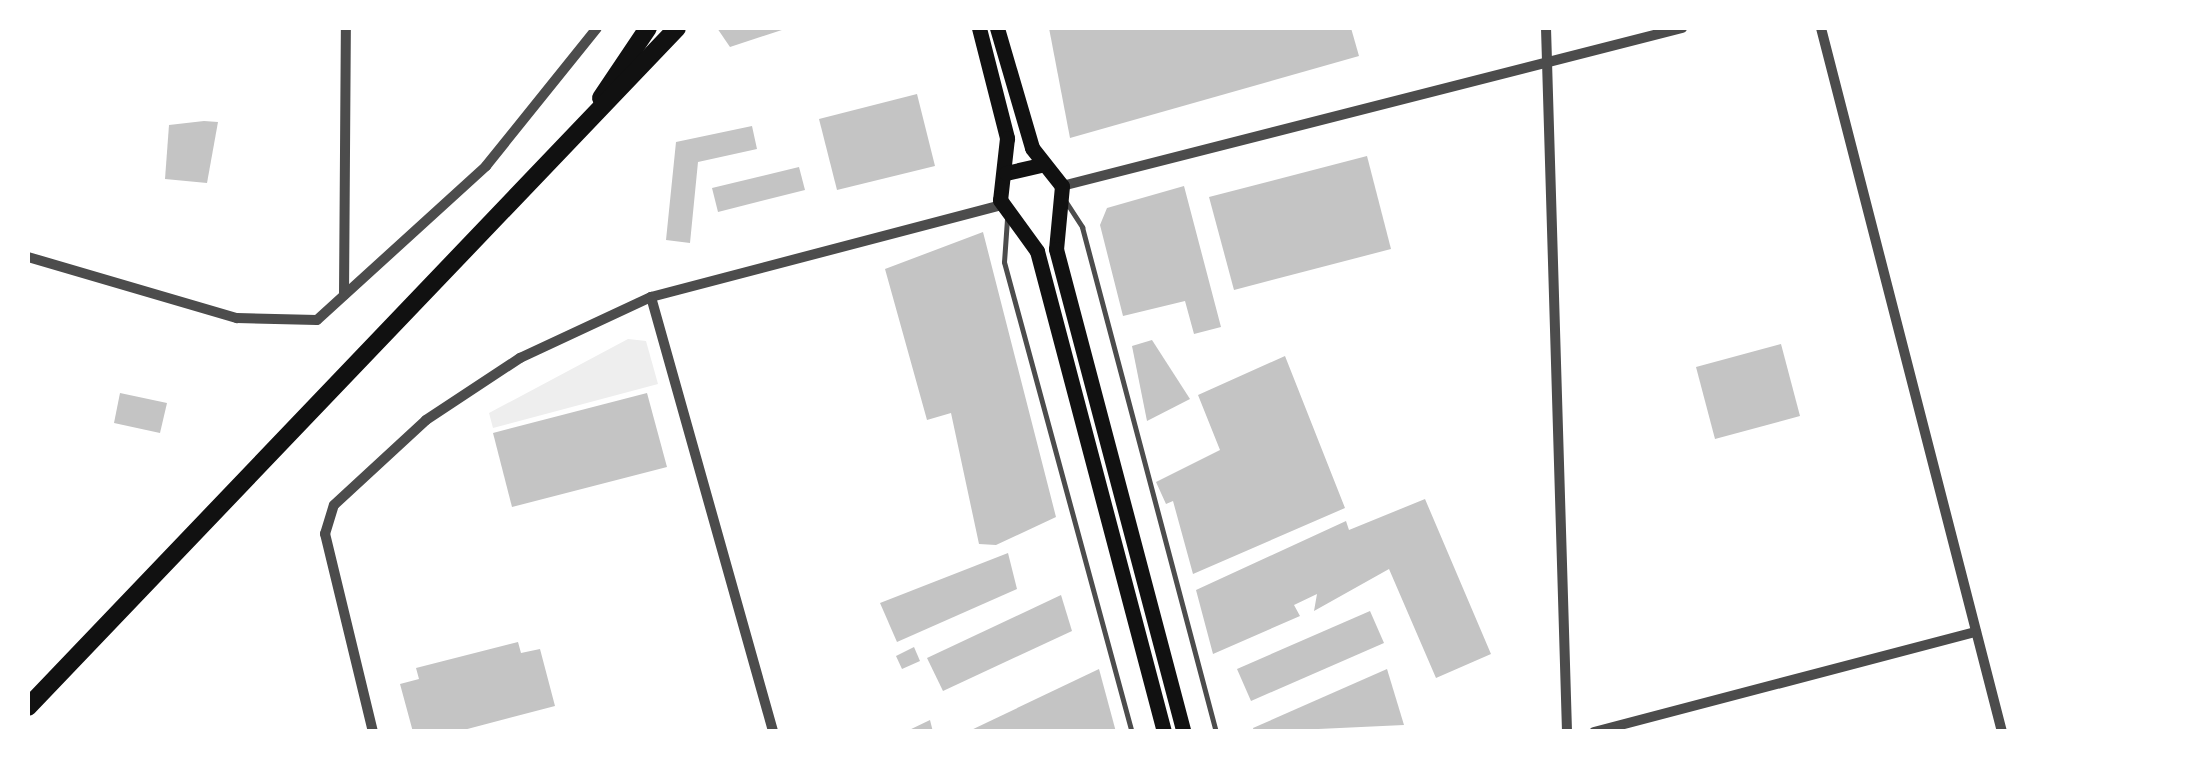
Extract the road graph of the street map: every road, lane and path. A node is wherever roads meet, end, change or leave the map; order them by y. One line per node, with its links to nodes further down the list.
1 (346, 28): 18 (street)
2 (598, 28): 18 (street)
3 (648, 28): 11 (highway)
4 (677, 28): 11 (highway)
5 (979, 28): 13 (main road)
6 (997, 28): 12 (main road)
7 (1546, 28): 10 (street)
8 (1682, 28): 10 (street)
9 (1821, 28): 20 (street)
10 (1554, 60): 14 (street); 28 (street)
11 (588, 120): 21 (highway)
12 (1044, 164): 13 (main road); 14 (main road)
13 (1006, 174): 15 (main road)
14 (1062, 190): 16 (main road); 27 (lane)
15 (1008, 213): 16 (main road); 19 (street); 24 (lane); 25 (main road)
16 (1056, 213): 26 (main road)
17 (28, 257): 18 (street)
18 (344, 295)
19 (650, 298): 22 (street); 23 (street)
20 (1976, 632): 29 (street); 30 (street)
21 (28, 707)
22 (373, 732)
23 (773, 732)
24 (1132, 732)
25 (1164, 732)
26 (1184, 732)
27 (1216, 732)
28 (1567, 732)
29 (1594, 732)
30 (2002, 732)

